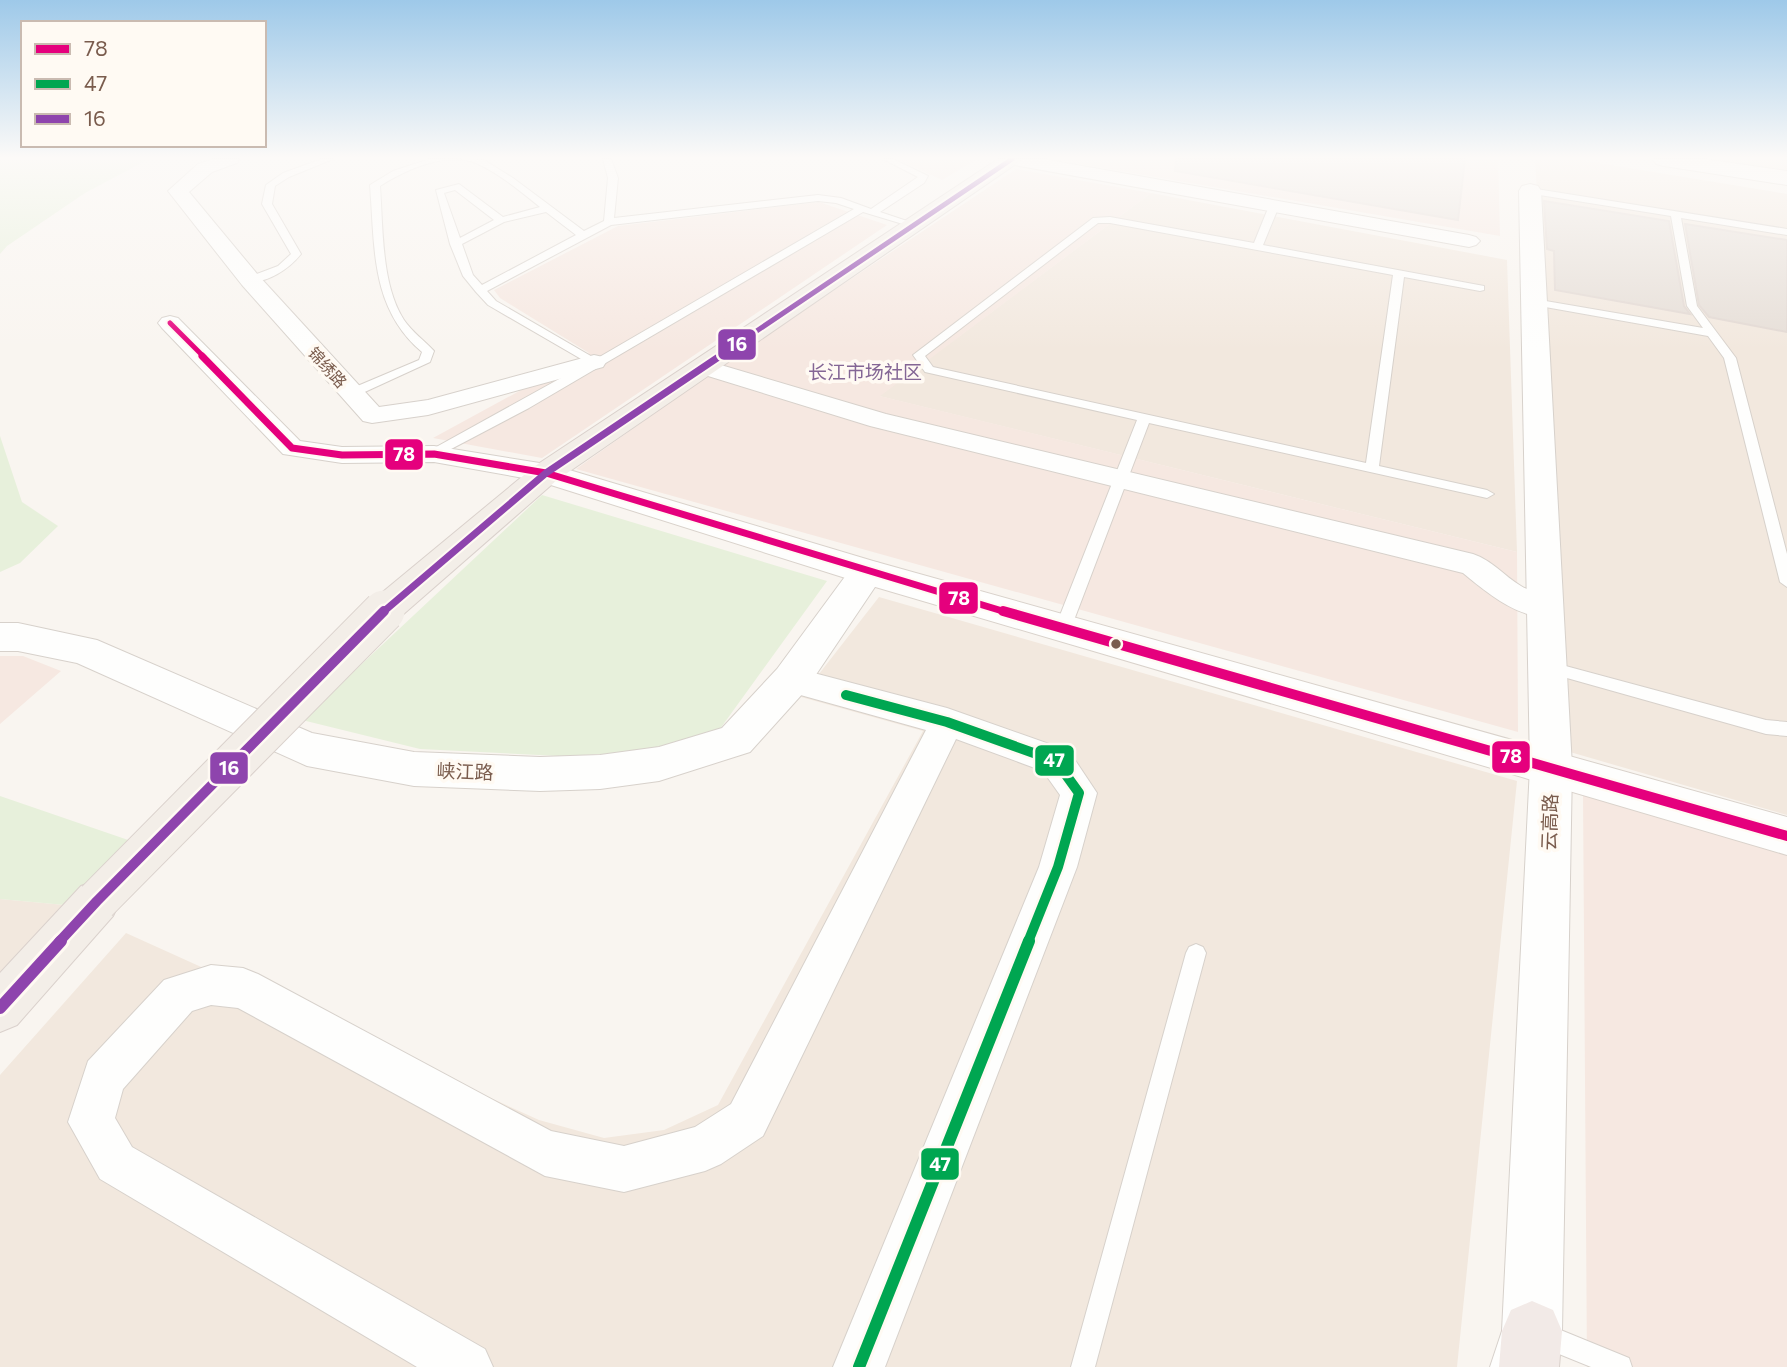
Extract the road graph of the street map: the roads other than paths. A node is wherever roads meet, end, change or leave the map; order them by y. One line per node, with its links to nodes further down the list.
1 (204, 223): 25 (street, 锦绣路)
2 (278, 223): 25 (lane)
3 (379, 223): 33 (lane)
4 (448, 223): 22 (lane)
5 (497, 223): 22 (lane)
6 (565, 223): 20 (lane)
7 (607, 223): 20 (lane)
8 (844, 223): 31 (lane)
9 (904, 223): 18 (lane)
10 (918, 223): 18 (main road)
11 (1092, 223): 34 (lane)
12 (1125, 223): 23 (lane)
13 (1267, 223): 23 (lane)
14 (1367, 223): 21 (street)
15 (1531, 223): 28 (street, 云高路)
16 (1677, 223): 30 (lane)
17 (1730, 223): 19 (lane)
18 (913, 226): 32 (main road)
19 (1787, 232)
20 (582, 235): 27 (lane)
21 (1468, 241)
22 (455, 244): 27 (lane)
23 (1257, 247): 24 (lane)
24 (1399, 273): 26 (lane); 36 (lane)
25 (250, 280): 33 (street, 锦绣路)
26 (1480, 288)
27 (480, 290): 31 (lane)
28 (1534, 302): 30 (lane); 42 (street, 云高路)
29 (170, 323): 35 (street)
30 (1710, 333): 41 (lane)
31 (594, 362): 33 (street, 锦绣路); 35 (lane)
32 (704, 367): 37 (main road); 38 (street)
33 (352, 393)
34 (1144, 419): 36 (lane); 38 (lane)
35 (434, 454): 37 (street)
36 (1372, 469): 39 (lane)
37 (546, 473): 40 (street); 52 (main road, bridge)
38 (1120, 479): 42 (street); 43 (lane)
39 (1487, 494)
40 (867, 572): 43 (street); 46 (street, 峡江路)
41 (1787, 582)
42 (1545, 607): 45 (street, 云高路)
43 (1063, 628): 49 (street)
44 (0, 638): 46 (street, 峡江路)
45 (1547, 667): 48 (lane); 49 (street, 云高路)
46 (791, 680): 47 (street)
47 (947, 722): 54 (street); 55 (street)
48 (1787, 729)
49 (1551, 767): 50 (street); 53 (street, 云高路)
50 (1787, 835)
51 (1196, 953): 56 (lane)
52 (0, 1008)
53 (1535, 1358): 57 (lane)
54 (467, 1367)
55 (859, 1367)
56 (1083, 1367)
57 (1620, 1367)

